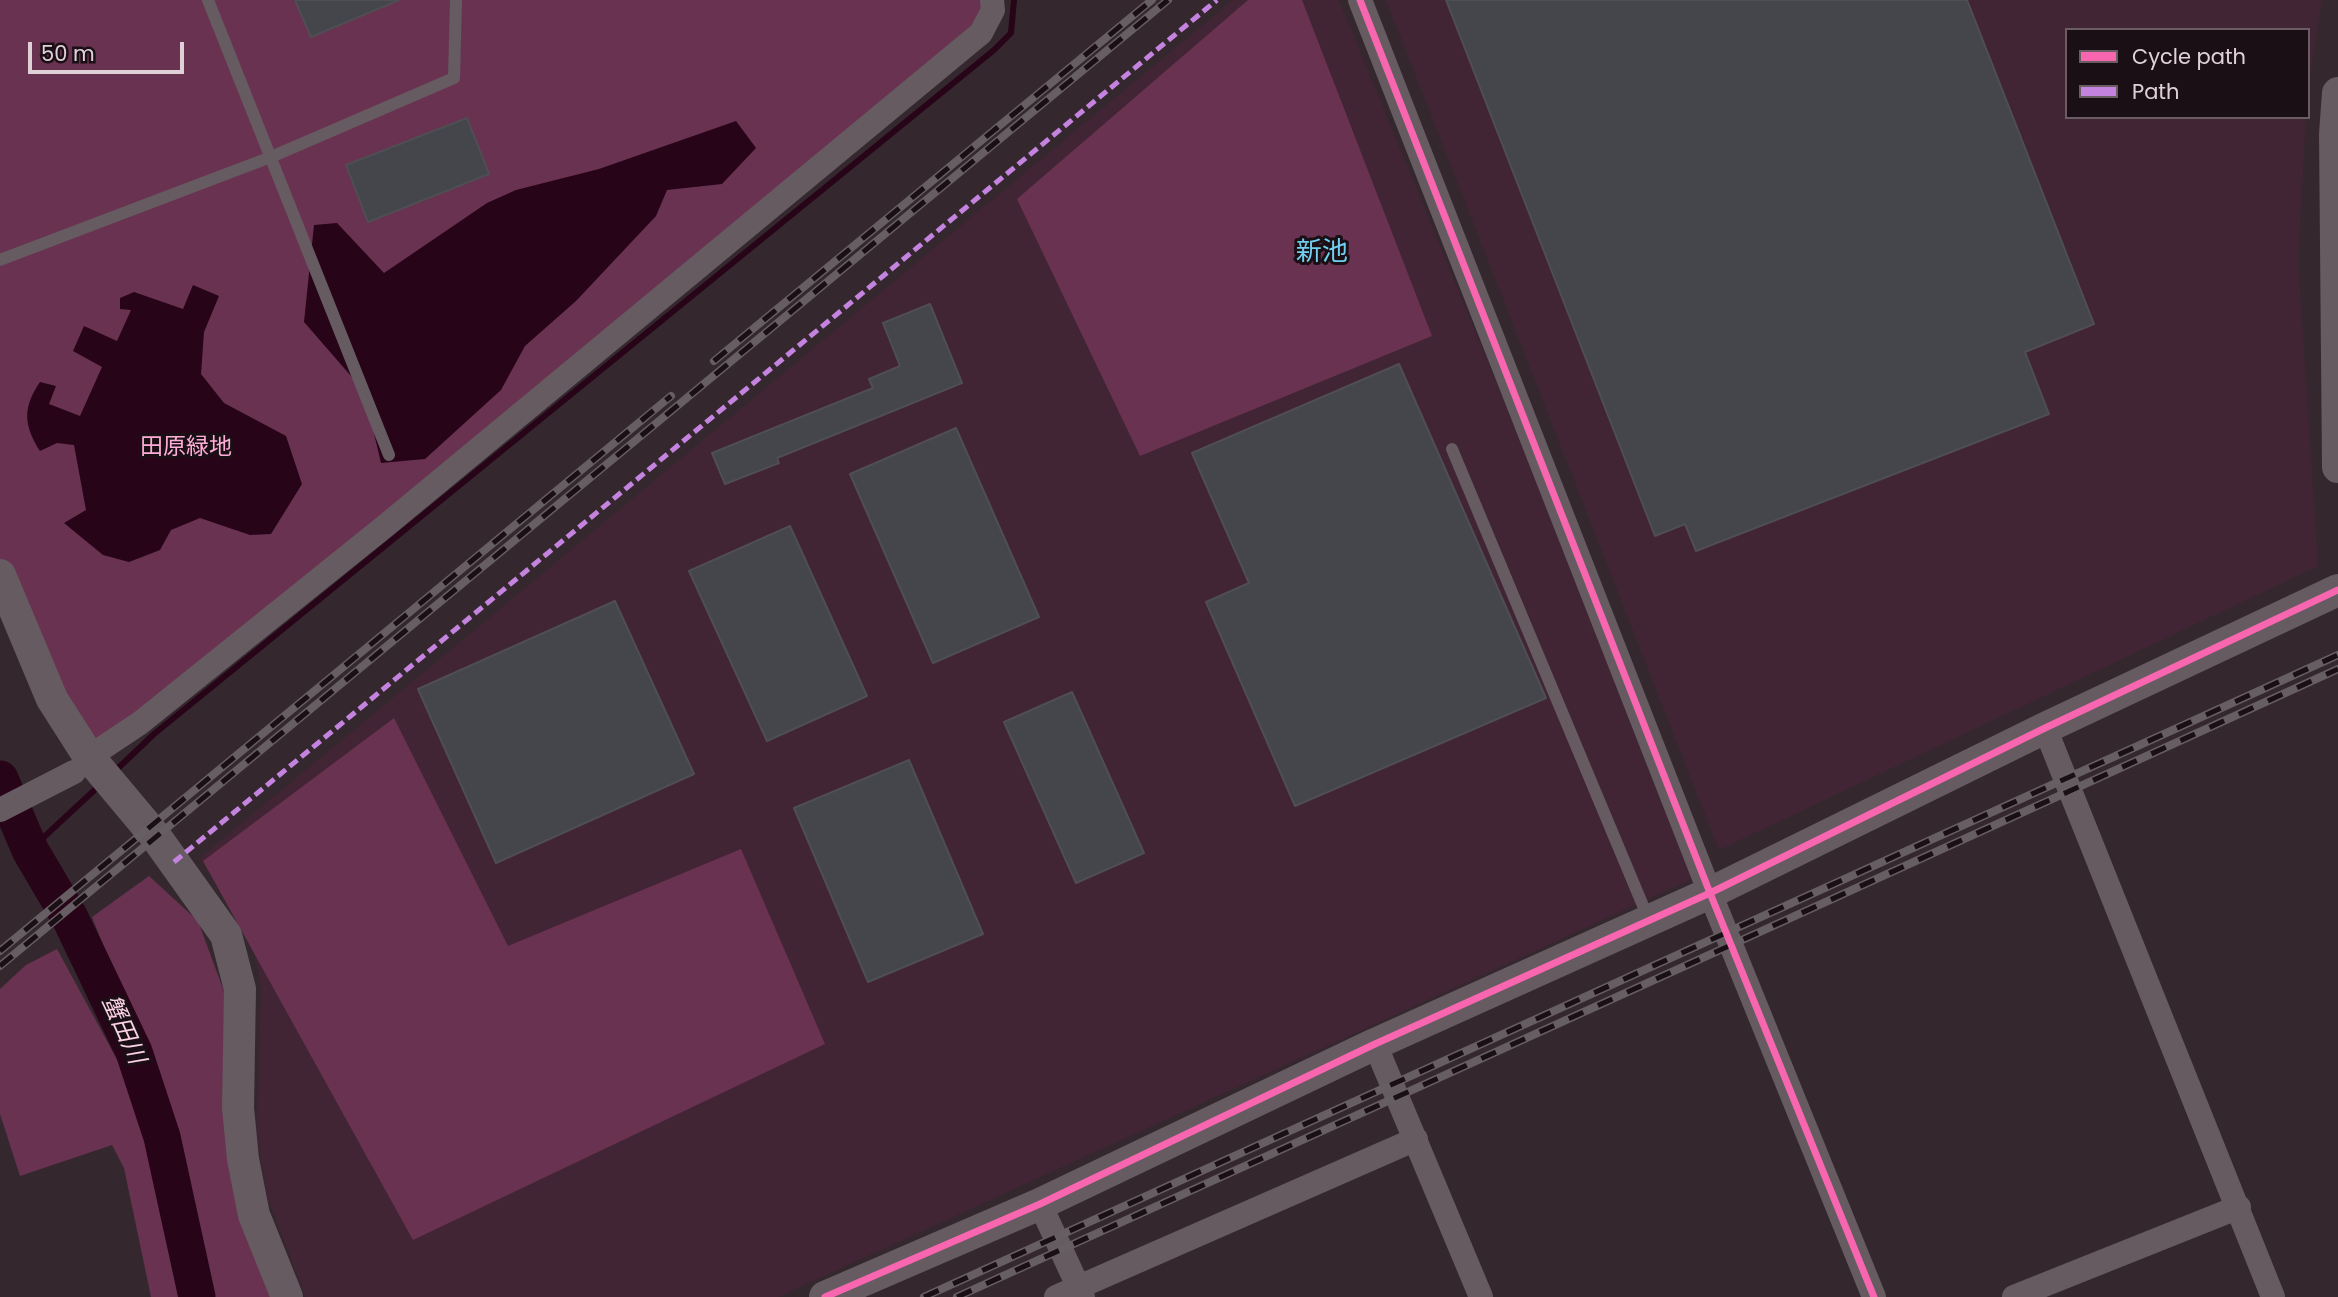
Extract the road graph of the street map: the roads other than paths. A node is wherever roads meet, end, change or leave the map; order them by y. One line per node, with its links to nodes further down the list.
1 (208, 0): 7 (lane)
2 (456, 0): 7 (lane)
3 (992, 0): 16 (street)
4 (1360, 0): 18 (street)
5 (2338, 93): 6 (street)
6 (2336, 151): 9 (street)
7 (271, 156): 8 (lane); 11 (lane)
8 (0, 260)
9 (2337, 366): 12 (street)
10 (1452, 449): 19 (lane)
11 (389, 455)
12 (2338, 467)
13 (0, 575): 16 (street)
14 (2338, 590): 15 (street)
15 (2045, 728): 18 (street); 23 (street)
16 (82, 765): 17 (street); 25 (street)
17 (0, 810)
18 (1710, 893): 19 (street); 28 (street)
19 (1650, 920): 20 (street)
20 (1375, 1044): 21 (street); 22 (street)
21 (1416, 1139): 24 (street); 27 (street)
22 (1040, 1204): 24 (street); 26 (street)
23 (2239, 1207): 29 (street); 30 (street)
24 (1073, 1293)
25 (287, 1297)
26 (825, 1297)
27 (1481, 1297)
28 (1874, 1297)
29 (2014, 1297)
30 (2273, 1297)

